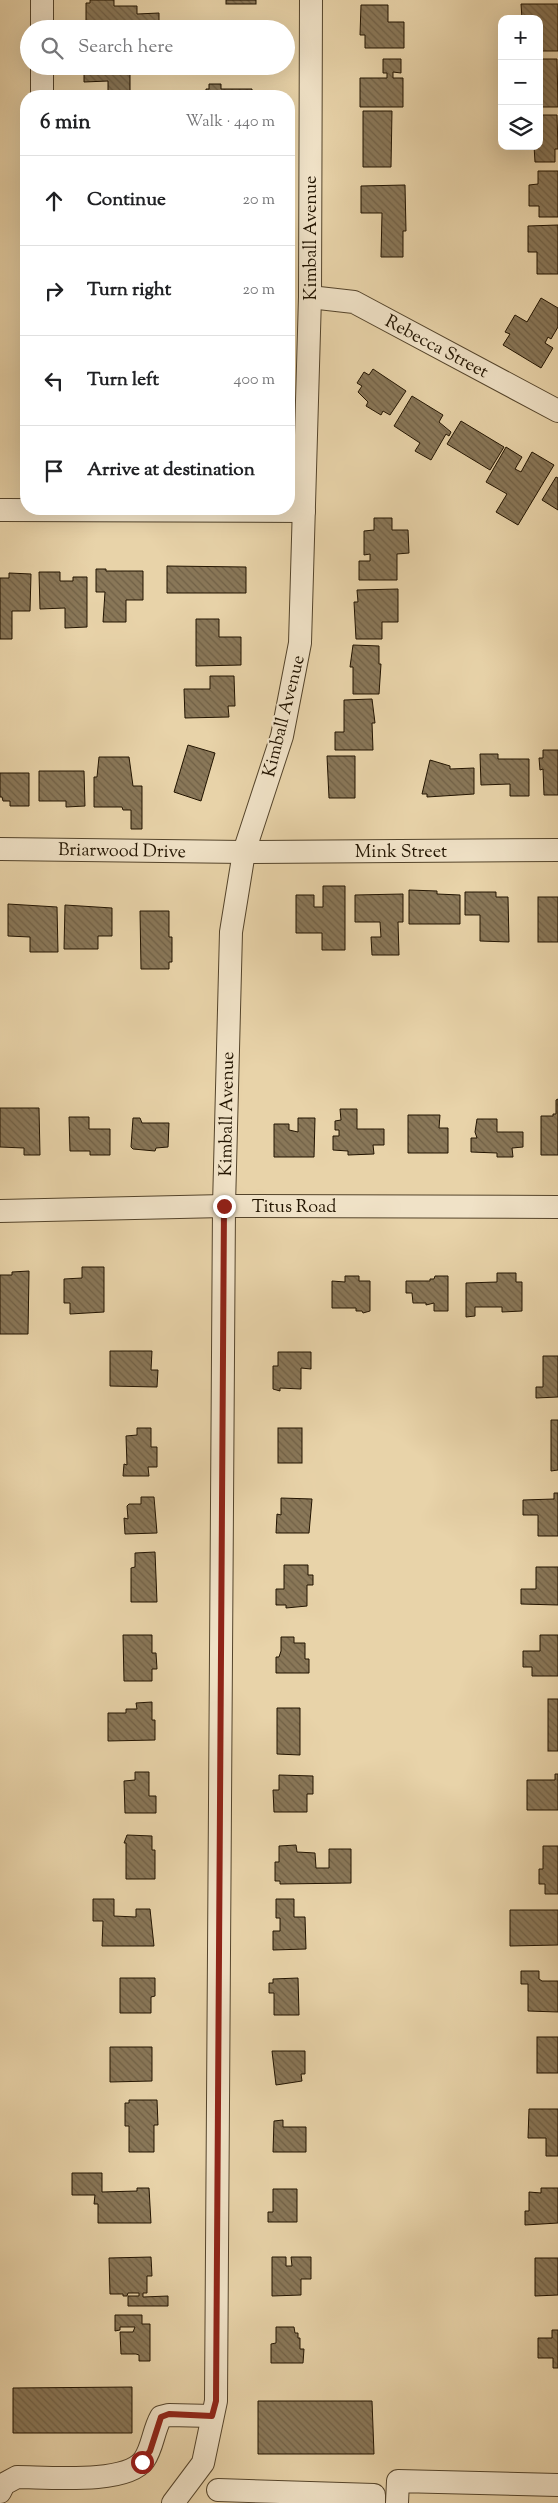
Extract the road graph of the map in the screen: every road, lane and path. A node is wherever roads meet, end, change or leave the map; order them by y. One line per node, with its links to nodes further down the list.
1 (42, 0): 3 (street)
2 (311, 0): 6 (street, Kimball Avenue)
3 (42, 20)
4 (42, 75): 5 (street)
5 (42, 90)
6 (310, 297): 7 (street, Rebecca Street); 11 (street, Kimball Avenue)
7 (558, 411)
8 (0, 510): 9 (street)
9 (20, 510)
10 (295, 510): 11 (street)
11 (304, 510): 14 (street, Kimball Avenue)
12 (0, 848): 14 (street, Briarwood Drive)
13 (558, 850): 14 (street, Mink Street)
14 (244, 852): 15 (street, Kimball Avenue)
15 (224, 1206): 16 (street, Titus Road); 17 (street, Titus Road); 18 (street, Kimball Avenue)
16 (558, 1207)
17 (0, 1211)
18 (212, 2416): 19 (street, Kimball Avenue); 21 (street)
19 (206, 2446): 22 (street, Kimball Avenue); 24 (street, Kimball Avenue)
20 (558, 2485): 26 (street)
21 (0, 2492)
22 (220, 2497): 23 (street)
23 (249, 2497): 25 (street)
24 (173, 2503)
25 (374, 2503)
26 (397, 2503)

